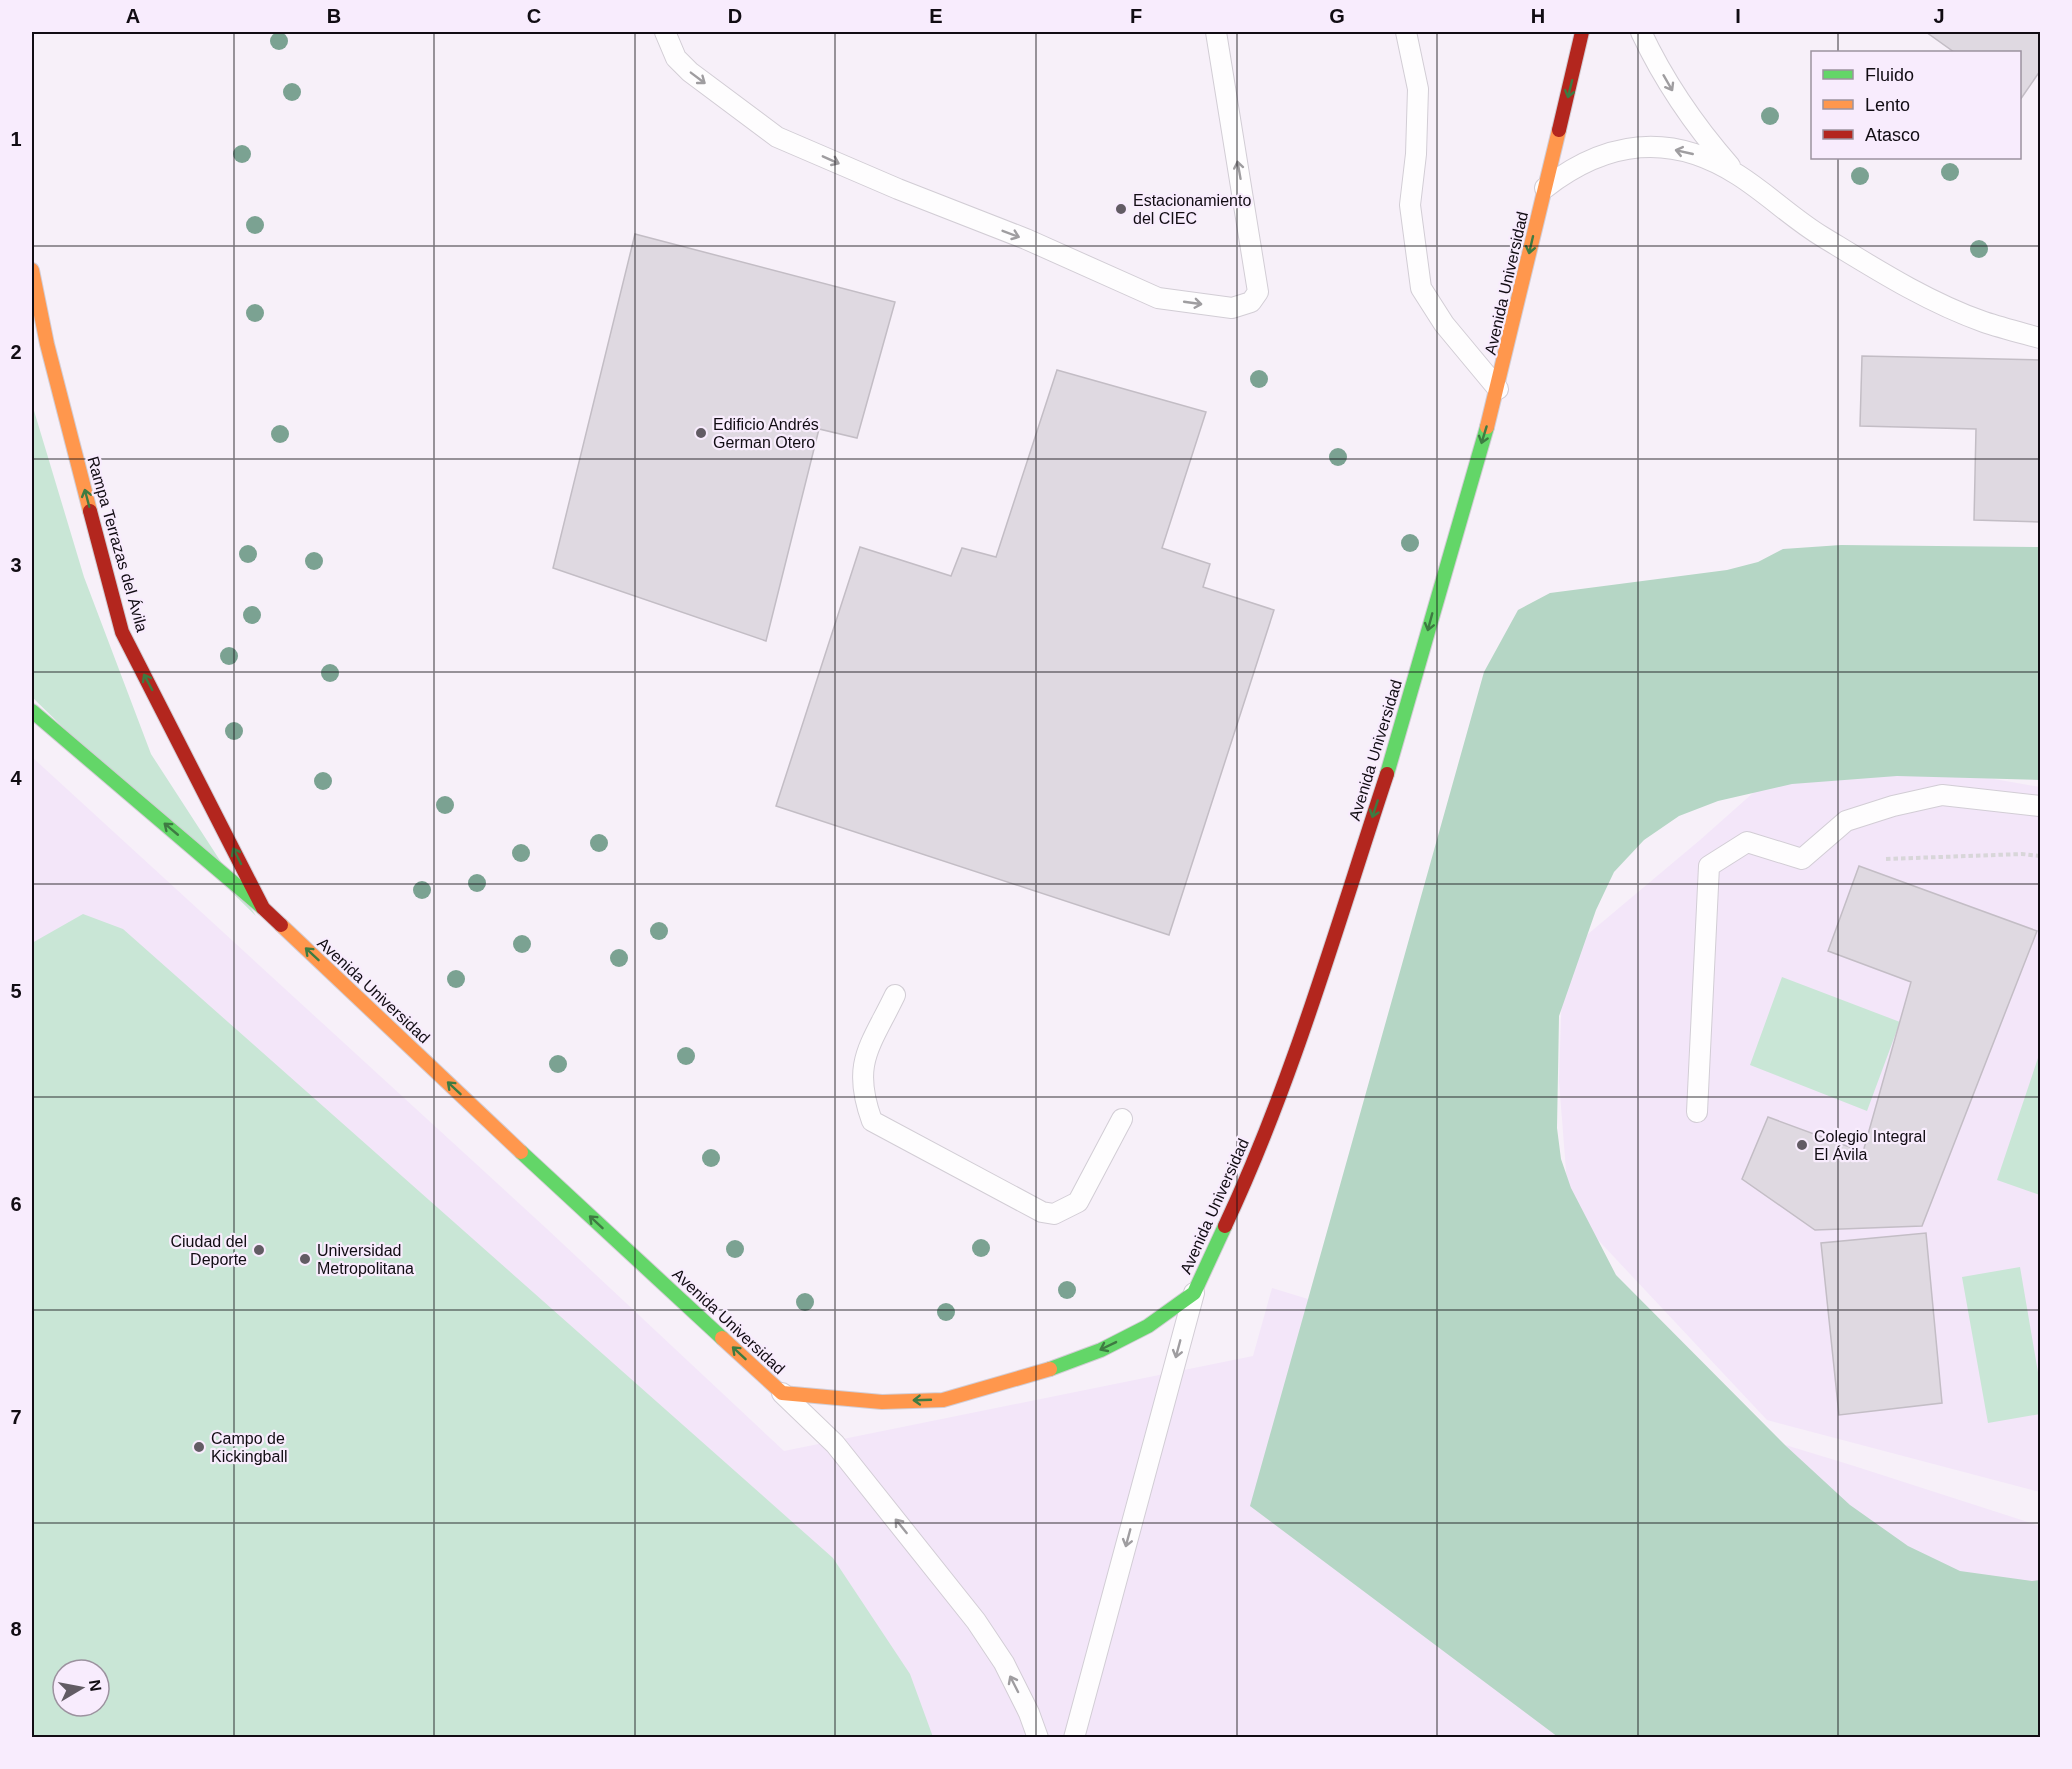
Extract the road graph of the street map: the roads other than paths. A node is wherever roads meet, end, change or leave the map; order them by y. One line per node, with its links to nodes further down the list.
1 (665, 32): 2 (lane, one-way to 2)
2 (1216, 32)
3 (1406, 32): 10 (lane)
4 (1582, 32): 7 (main road, Avenida Universidad, one-way to 7)
5 (1641, 32): 6 (lane, one-way to 6)
6 (1738, 175): 7 (lane, one-way to 7); 9 (lane)
7 (1545, 188): 10 (main road, Avenida Universidad, one-way to 10)
8 (32, 270): 13 (main road, Rampa Terrazas del Ávila, one-way to 8)
9 (2040, 338)
10 (1498, 389): 17 (main road, Avenida Universidad, one-way to 17)
11 (32, 711): 13 (main road, Avenida Universidad, one-way to 11)
12 (2040, 806): 15 (lane)
13 (263, 908): 18 (main road, Avenida Universidad, one-way to 13)
14 (895, 995): 16 (lane)
15 (1697, 1112)
16 (1122, 1119)
17 (1194, 1293): 18 (main road, Avenida Universidad, one-way to 18); 20 (lane, one-way to 20)
18 (783, 1393): 19 (lane, one-way to 18)
19 (1038, 1737)
20 (1074, 1737)

